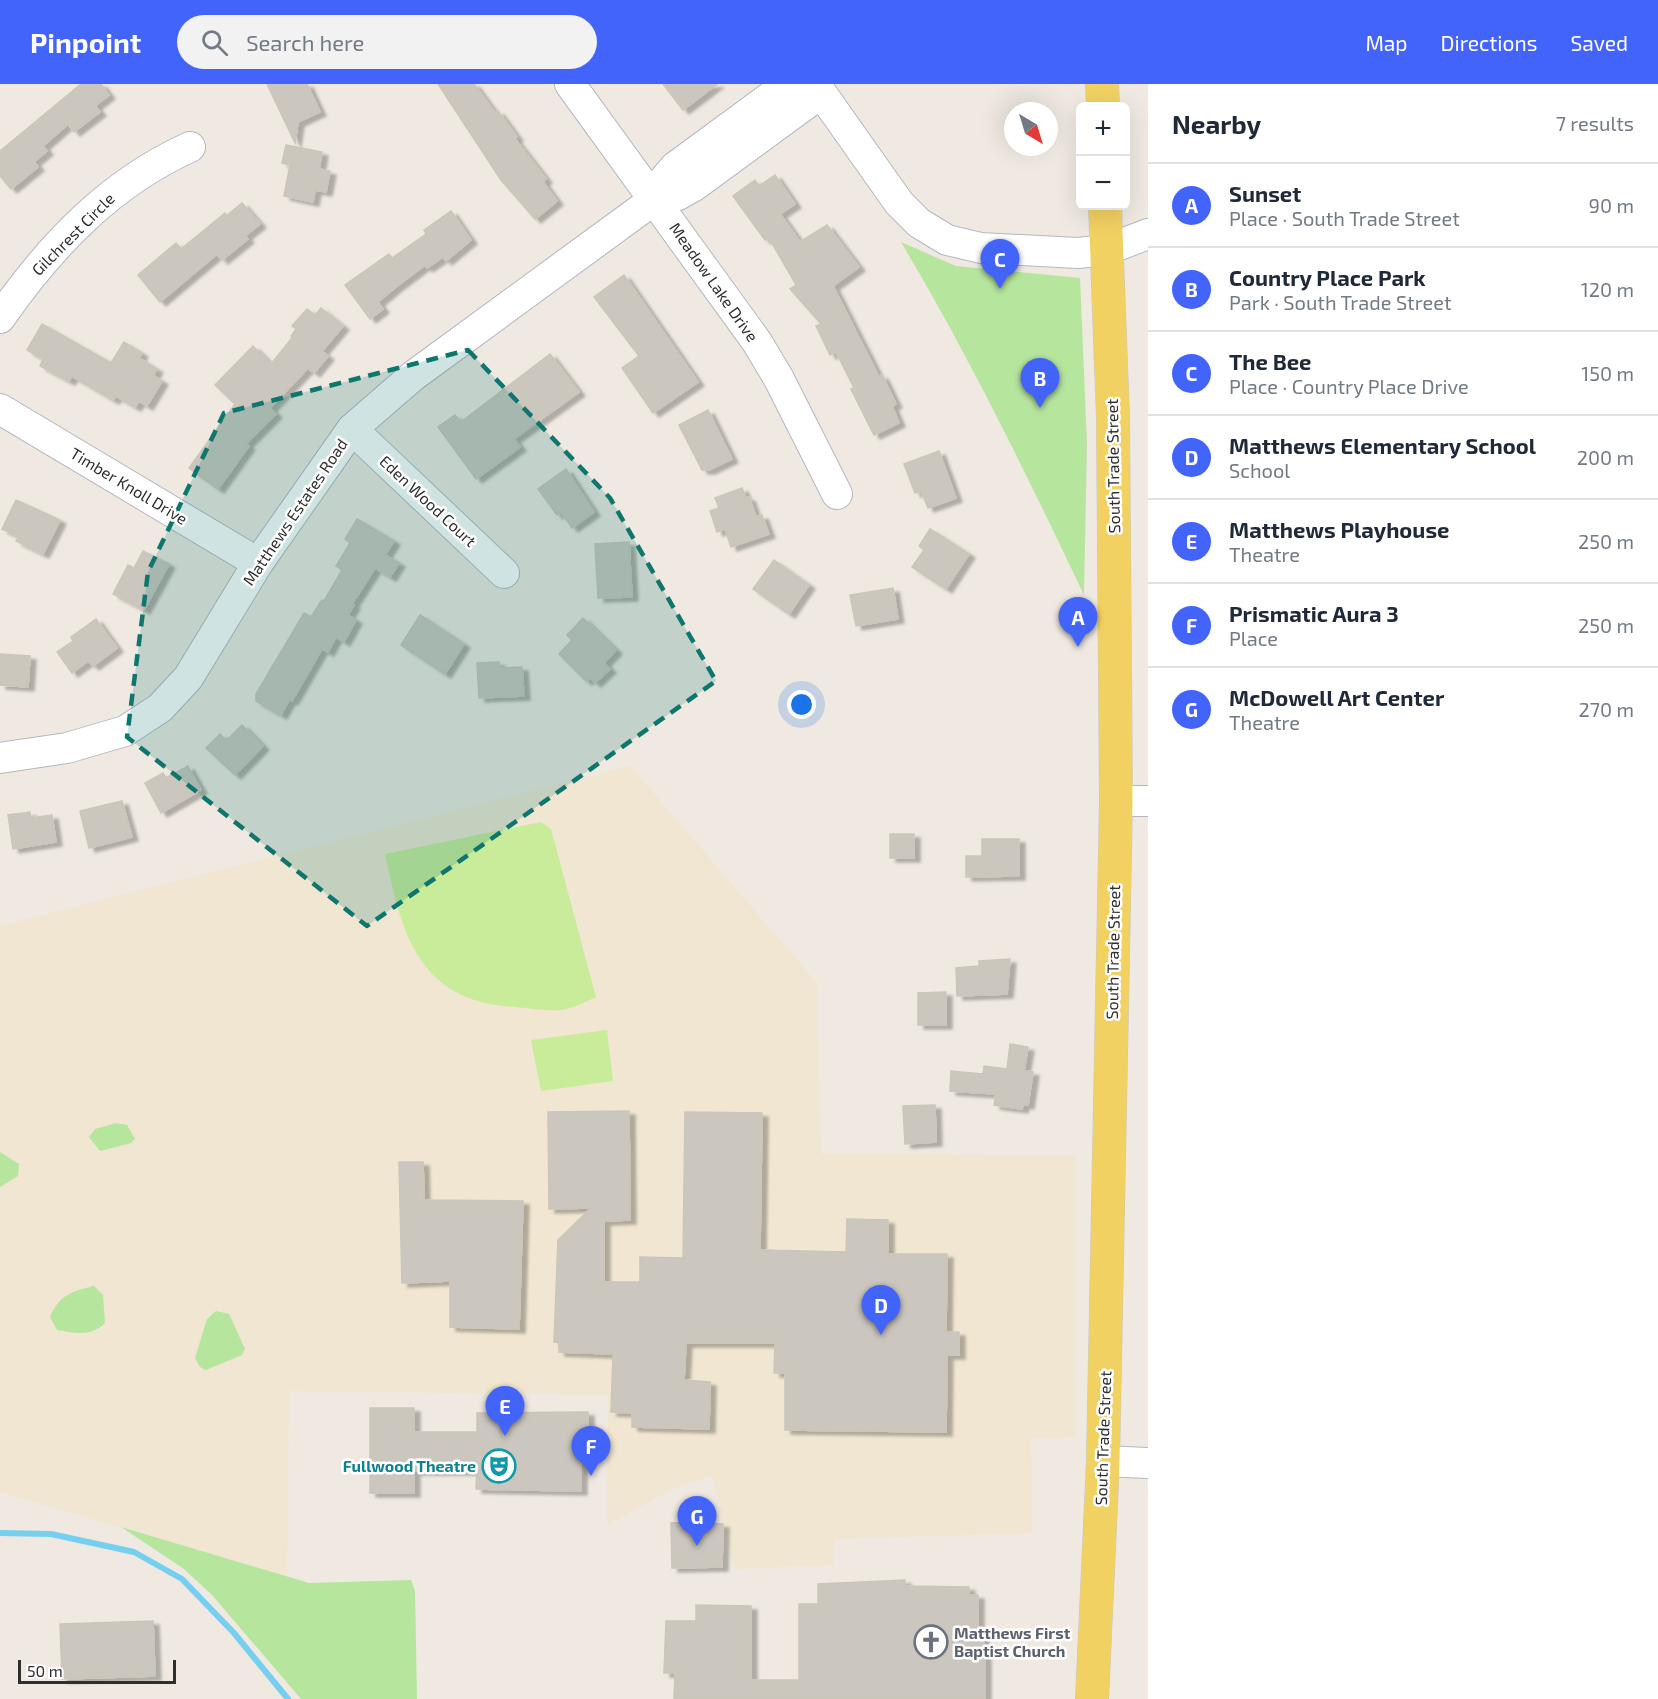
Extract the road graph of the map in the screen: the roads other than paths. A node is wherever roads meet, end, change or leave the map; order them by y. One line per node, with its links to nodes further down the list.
1 (570, 84): 7 (street, Meadow Lake Drive)
2 (788, 84): 7 (street, Matthews Estates Road)
3 (1102, 84): 5 (main road)
4 (818, 88): 7 (street, Matthews Estates Road); 10 (street)
5 (1103, 102)
6 (190, 147): 12 (street, Gilchrest Circle)
7 (655, 199): 14 (street, Matthews Estates Road); 15 (street, Meadow Lake Drive)
8 (1105, 210): 10 (main road, South Trade Street)
9 (1148, 234): 10 (street)
10 (1106, 250): 11 (street); 19 (main road, South Trade Street)
11 (1148, 258)
12 (0, 318)
13 (0, 409): 16 (street, Timber Knoll Drive)
14 (352, 429): 16 (street, Matthews Estates Road); 17 (street, Eden Wood Court)
15 (837, 494)
16 (258, 563): 18 (street, Matthews Estates Road)
17 (504, 573)
18 (0, 758)
19 (1116, 801): 20 (street); 21 (main road, South Trade Street)
20 (1148, 801)
21 (1103, 1461): 22 (street); 23 (main road, South Trade Street)
22 (1148, 1463)
23 (1092, 1699)

